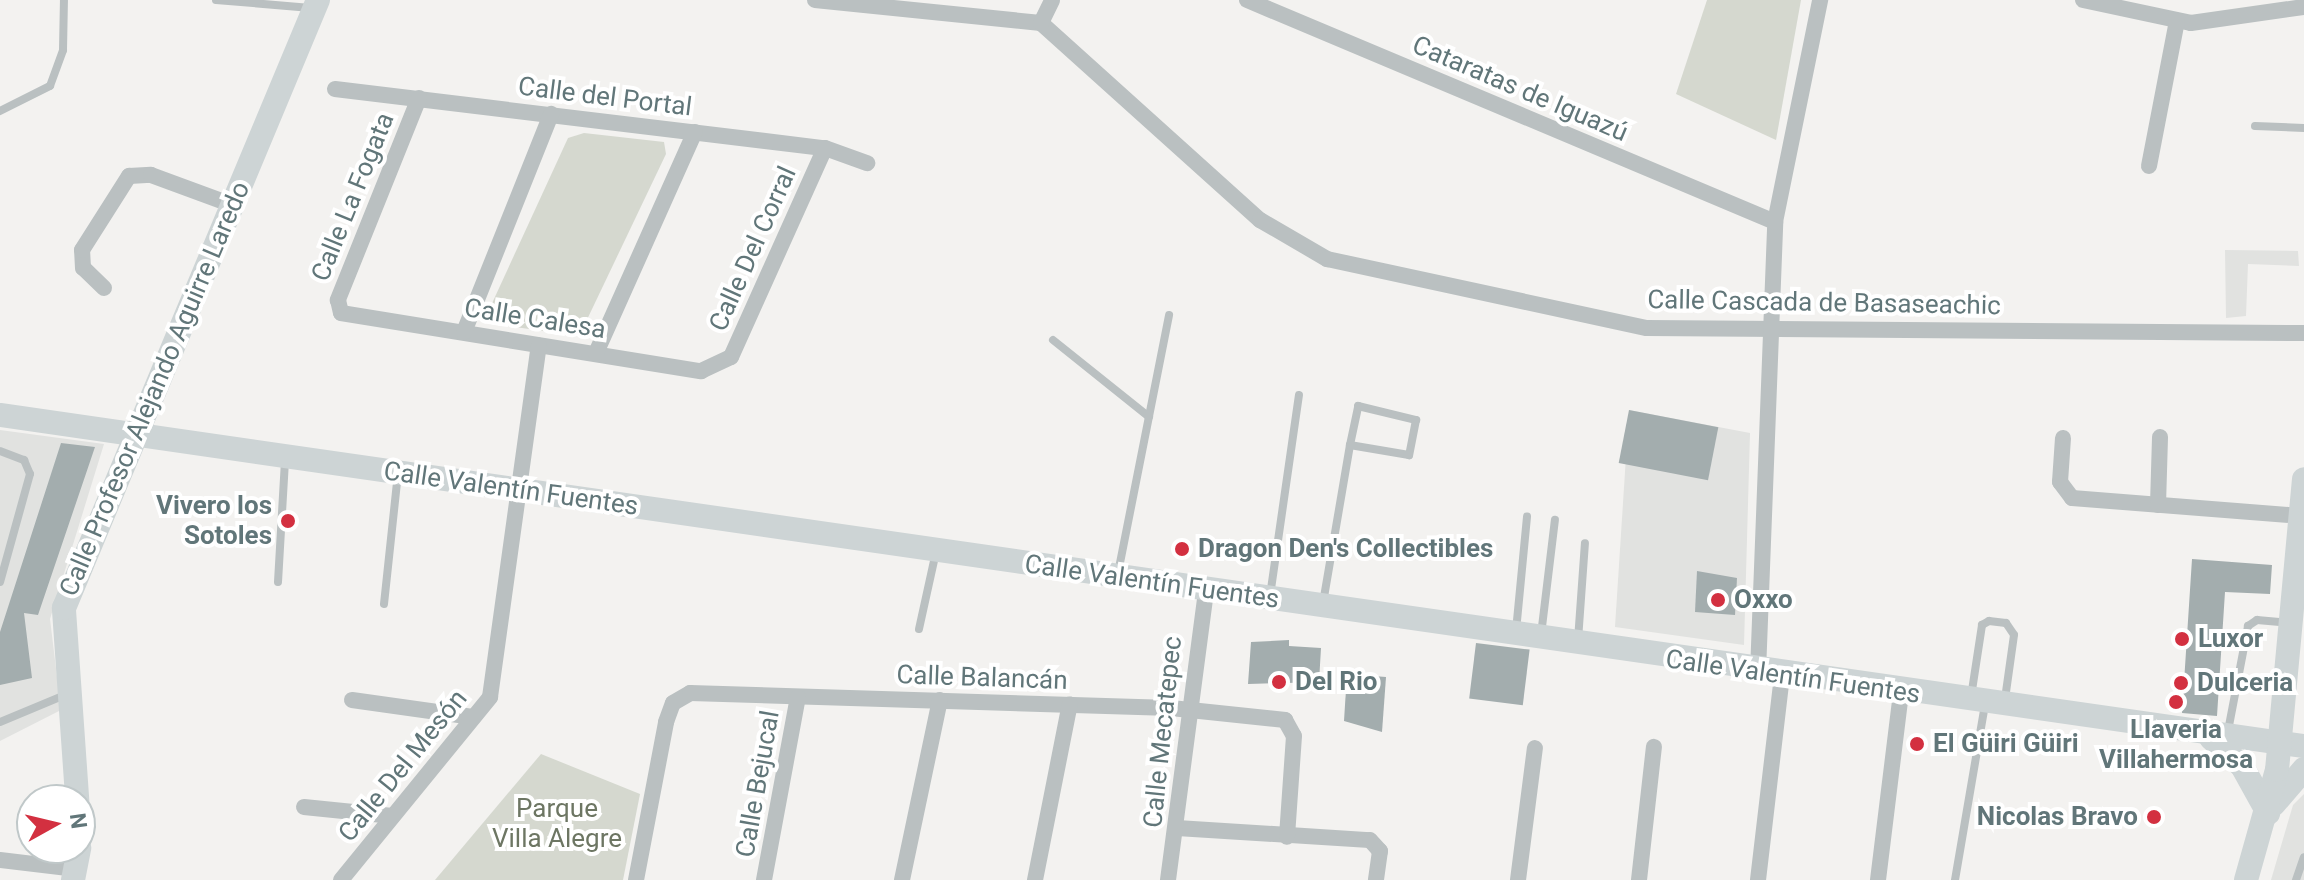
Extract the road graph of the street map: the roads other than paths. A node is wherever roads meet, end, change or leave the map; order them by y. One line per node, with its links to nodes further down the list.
1 (64, 0): 14 (lane)
2 (216, 0): 8 (lane)
3 (815, 0): 11 (street)
4 (1052, 0): 11 (street)
5 (1247, 0): 23 (street, Cataratas de Iguazú)
6 (1820, 0): 23 (street)
7 (2083, 0): 10 (street)
8 (316, 4): 22 (street, Calle Profesor Alejando Aguirre Laredo)
9 (2304, 7): 10 (street)
10 (2177, 21): 21 (street)
11 (1041, 23): 27 (street, Calle Cascada de Basaseachic)
12 (335, 89): 13 (street, Calle del Portal)
13 (419, 98): 15 (street, Calle del Portal); 25 (street, Calle La Fogata)
14 (0, 111)
15 (551, 114): 18 (street, Calle del Portal); 28 (street)
16 (2255, 126): 17 (lane)
17 (2304, 128)
18 (695, 132): 19 (street, Calle del Portal); 32 (street)
19 (825, 148): 20 (street, Calle del Portal); 33 (street, Calle Del Corral)
20 (867, 163)
21 (2149, 166)
22 (230, 204): 24 (street); 37 (street, Calle Profesor Alejando Aguirre Laredo)
23 (1775, 222): 27 (street)
24 (104, 288)
25 (341, 313): 28 (street, Calle Calesa)
26 (1169, 315): 36 (lane)
27 (1769, 326): 29 (street, Calle Cascada de Basaseachic); 63 (street)
28 (464, 332): 31 (street, Calle Calesa)
29 (2304, 333)
30 (1053, 340): 36 (lane)
31 (539, 345): 32 (street, Calle Calesa); 45 (street, Calle Del Mesón)
32 (596, 353): 33 (street, Calle Calesa)
33 (721, 367)
34 (1299, 395): 56 (lane)
35 (0, 415): 37 (street, Calle Valentín Fuentes)
36 (1149, 417): 52 (lane)
37 (134, 433): 42 (street, Calle Valentín Fuentes); 65 (street, Calle Profesor Alejando Aguirre Laredo)
38 (2160, 437): 46 (street)
39 (2063, 438): 46 (street)
40 (1350, 445): 40 (lane); 58 (lane)
41 (0, 451): 53 (lane)
42 (286, 456): 43 (street, Calle Valentín Fuentes); 54 (lane)
43 (399, 472): 45 (street, Calle Valentín Fuentes); 57 (lane)
44 (2304, 479): 47 (street)
45 (520, 490): 51 (street, Calle Valentín Fuentes); 73 (street, Calle Del Mesón)
46 (2158, 505): 47 (street)
47 (2300, 516): 59 (street)
48 (1527, 517): 61 (lane)
49 (1555, 520): 61 (lane)
50 (1585, 543): 62 (lane)
51 (936, 551): 52 (street, Calle Valentín Fuentes); 60 (lane)
52 (1117, 577): 55 (street, Calle Valentín Fuentes)
53 (0, 582)
54 (278, 582)
55 (1206, 591): 56 (street, Calle Valentín Fuentes); 72 (street, Calle Mecatepec)
56 (1270, 600): 58 (street, Calle Valentín Fuentes)
57 (384, 604)
58 (1322, 607): 61 (street, Calle Valentín Fuentes)
59 (2291, 623): 67 (street); 75 (lane)
60 (919, 629)
61 (1528, 638): 62 (street, Calle Valentín Fuentes)
62 (1578, 645): 63 (street, Calle Valentín Fuentes)
63 (1770, 673): 64 (street, Calle Valentín Fuentes); 98 (street)
64 (1901, 692): 71 (street, Calle Valentín Fuentes); 99 (street)
65 (65, 695): 74 (lane); 80 (street, Calle Profesor Alejando Aguirre Laredo)
66 (798, 697): 69 (street, Calle Balancán); 90 (street, Calle Balancán); 91 (street, Calle Bejucal)
67 (2285, 698): 75 (street); 76 (street)
68 (352, 700): 73 (street)
69 (940, 700): 70 (street, Calle Balancán); 92 (street)
70 (1070, 704): 72 (street, Calle Balancán); 93 (street)
71 (1986, 705): 71 (lane); 75 (street, Calle Valentín Fuentes); 100 (lane)
72 (1191, 713): 84 (street, Calle Mecatepec); 85 (street, Calle Balancán)
73 (473, 717): 83 (street, Calle Del Mesón)
74 (0, 722)
75 (2221, 739): 76 (street, Calle Valentín Fuentes); 82 (street)
76 (2292, 745): 82 (street)
77 (1654, 747): 97 (street)
78 (1535, 748): 96 (street)
79 (2304, 769): 82 (street)
80 (74, 784)
81 (304, 807): 83 (street)
82 (2268, 813): 101 (street)
83 (393, 816): 89 (street, Calle Del Mesón)
84 (1177, 828): 85 (street); 94 (street, Calle Mecatepec)
85 (1287, 837): 95 (street)
86 (2304, 857): 102 (lane)
87 (0, 860): 88 (street)
88 (76, 866)
89 (341, 880)
90 (636, 880)
91 (764, 880)
92 (902, 880)
93 (1035, 880)
94 (1168, 880)
95 (1376, 880)
96 (1518, 880)
97 (1639, 880)
98 (1758, 880)
99 (1878, 880)
100 (1955, 880)
101 (2246, 880)
102 (2296, 880)

